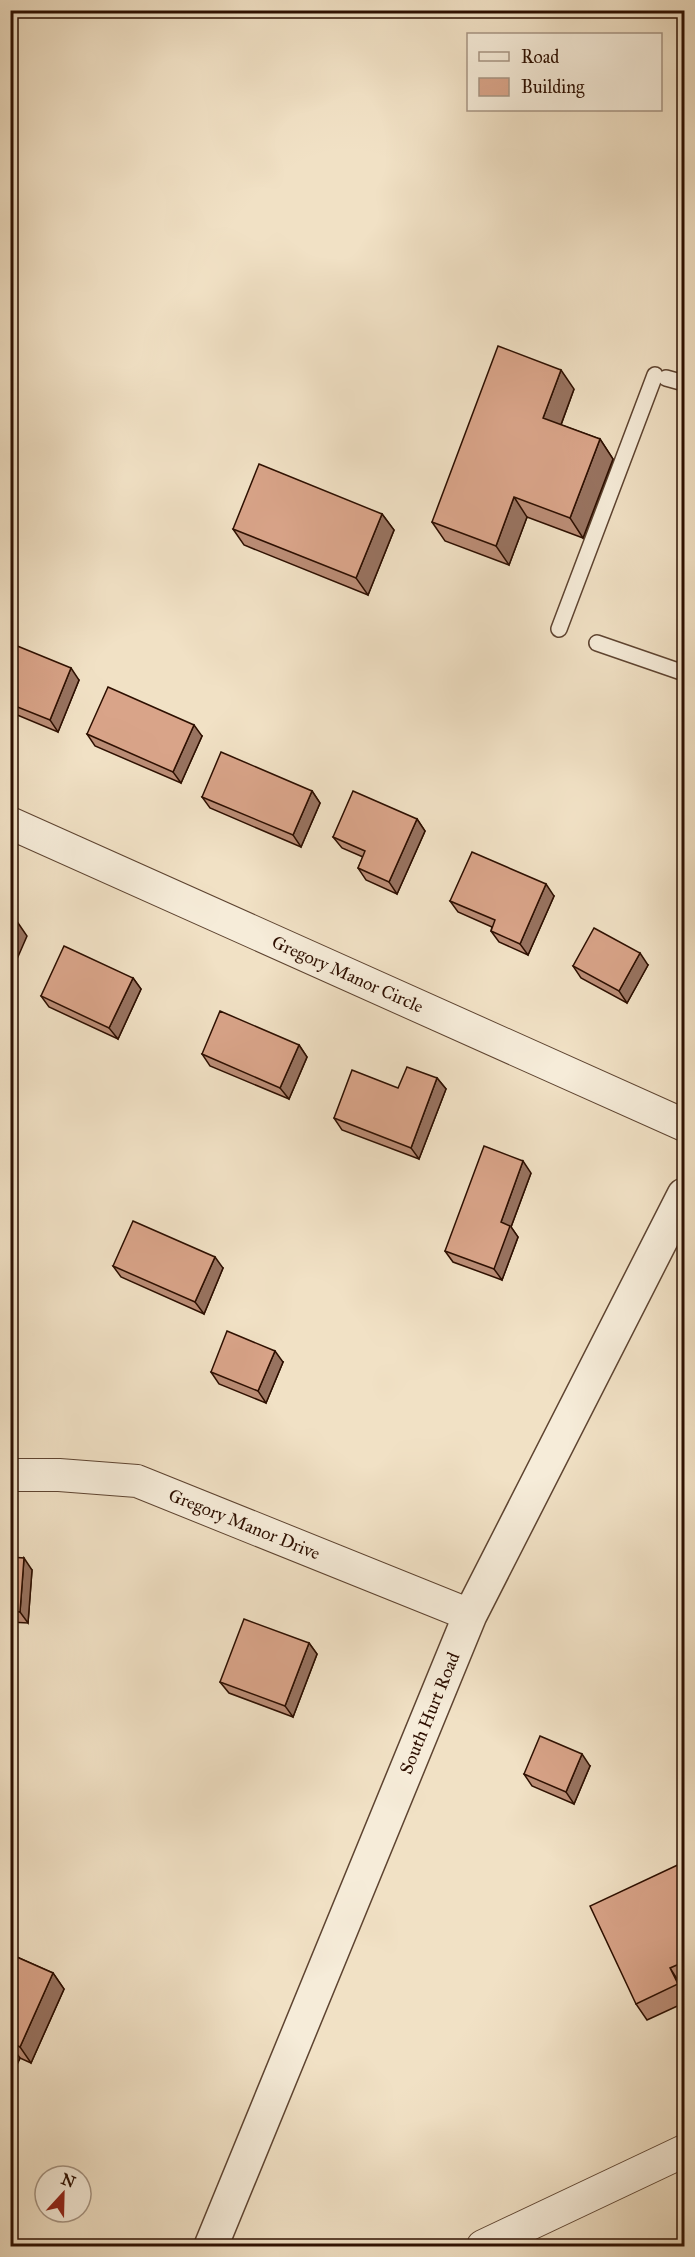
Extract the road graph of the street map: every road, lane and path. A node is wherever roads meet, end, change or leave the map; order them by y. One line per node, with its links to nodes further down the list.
1 (684, 383): 2 (lane)
2 (559, 629)
3 (597, 643): 4 (lane)
4 (684, 673)
5 (10, 823): 6 (street, Gregory Manor Circle)
6 (684, 1125)
7 (684, 1195): 9 (street, South Hurt Road)
8 (10, 1475): 9 (street, Gregory Manor Drive)
9 (470, 1615): 11 (street, South Hurt Road)
10 (684, 2151): 12 (street)
11 (211, 2247)
12 (483, 2247)

